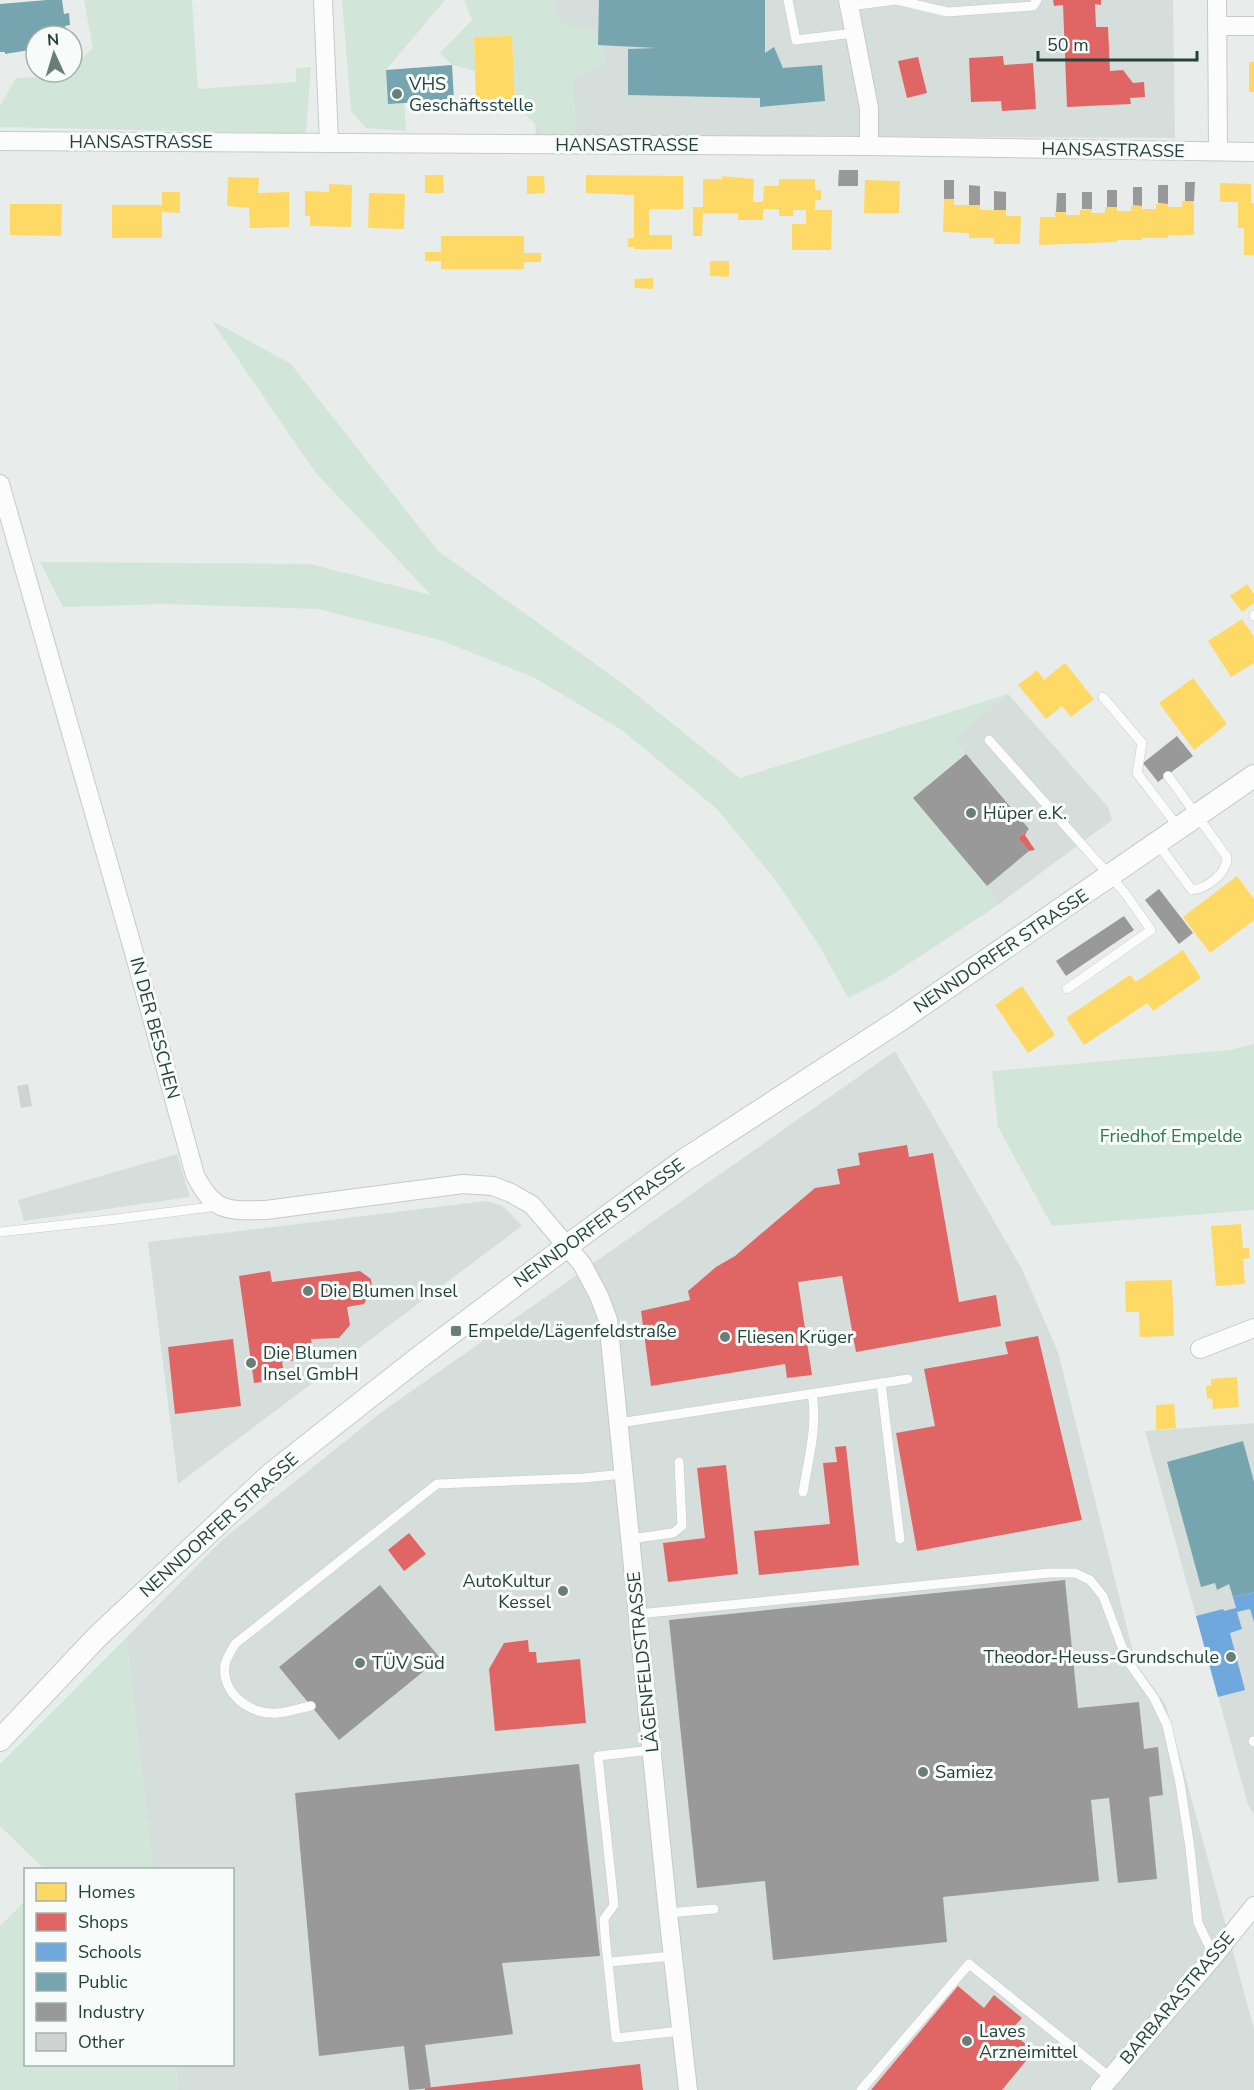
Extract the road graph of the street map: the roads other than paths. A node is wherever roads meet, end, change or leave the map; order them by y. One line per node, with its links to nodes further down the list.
1 (323, 0): 11 (street)
2 (788, 0): 9 (lane)
3 (896, 0): 4 (lane); 6 (lane)
4 (1037, 0)
5 (1217, 0): 7 (street)
6 (848, 3): 9 (street)
7 (1217, 26): 8 (street); 13 (street)
8 (1254, 26)
9 (854, 33): 12 (street)
10 (0, 141): 11 (street, HANSASTRASSE)
11 (329, 142): 12 (street, HANSASTRASSE)
12 (869, 146): 13 (street, HANSASTRASSE)
13 (1218, 151): 14 (street, HANSASTRASSE)
14 (1254, 152)
15 (0, 484): 24 (street, IN DER BESCHEN)
16 (1103, 698): 20 (lane)
17 (989, 740): 22 (lane)
18 (1168, 776): 20 (lane)
19 (1254, 776): 20 (street, NENNDORFER STRASSE)
20 (1188, 822): 21 (street, NENNDORFER STRASSE); 21 (lane)
21 (1157, 843): 22 (street, NENNDORFER STRASSE)
22 (1110, 876): 23 (lane); 26 (street, NENNDORFER STRASSE)
23 (1067, 989)
24 (218, 1206): 25 (lane); 26 (street)
25 (0, 1232)
26 (567, 1246): 32 (street, LÄGENFELDSTRASSE); 40 (street, NENNDORFER STRASSE)
27 (1254, 1328): 28 (street)
28 (1200, 1349)
29 (908, 1379): 30 (lane)
30 (881, 1383): 31 (lane); 37 (lane)
31 (812, 1394): 32 (lane); 35 (lane)
32 (619, 1423): 34 (street, LÄGENFELDSTRASSE)
33 (679, 1462): 36 (lane)
34 (624, 1474): 36 (street, LÄGENFELDSTRASSE); 39 (lane)
35 (803, 1492)
36 (630, 1539): 38 (street, LÄGENFELDSTRASSE)
37 (900, 1539)
38 (638, 1614): 41 (street, LÄGENFELDSTRASSE); 46 (lane)
39 (311, 1706)
40 (0, 1740)
41 (652, 1750): 44 (street, LÄGENFELDSTRASSE); 47 (lane)
42 (1254, 1906): 46 (street, BARBARASTRASSE)
43 (714, 1909): 44 (lane)
44 (668, 1913): 45 (street, LÄGENFELDSTRASSE)
45 (673, 1956): 47 (lane); 48 (street, LÄGENFELDSTRASSE)
46 (1214, 1956): 49 (street, BARBARASTRASSE)
47 (609, 1962): 48 (lane)
48 (681, 2031): 50 (street, LÄGENFELDSTRASSE)
49 (1105, 2084): 51 (lane)
50 (688, 2090)
51 (861, 2090)

